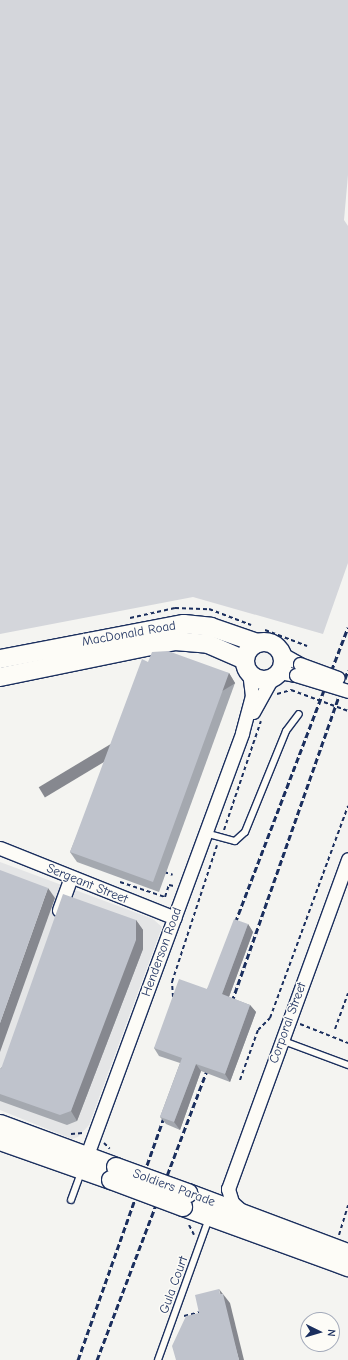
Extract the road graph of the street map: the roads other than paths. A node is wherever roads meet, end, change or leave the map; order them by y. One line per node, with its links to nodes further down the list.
1 (257, 643): 2 (main road, MacDonald Road); 3 (main road); 4 (main road)
2 (0, 659)
3 (247, 666): 4 (main road); 5 (main road, MacDonald Road); 9 (street, Henderson Road)
4 (287, 672): 6 (street, bridge); 7 (street, bridge); 9 (street, Henderson Road)
5 (0, 677)
6 (348, 681)
7 (348, 690)
8 (299, 714): 10 (lane)
9 (242, 733): 10 (street, Henderson Road)
10 (206, 833): 14 (street, Henderson Road)
11 (0, 848): 13 (street, Sergeant Street)
12 (348, 858): 16 (street, Corporal Street)
13 (70, 879): 14 (street, Sergeant Street); 15 (street)
14 (175, 918): 20 (street, Henderson Road)
15 (55, 923)
16 (281, 1040): 17 (lane); 21 (street, Corporal Street)
17 (348, 1065)
18 (0, 1124): 20 (main road, Soldiers Parade)
19 (0, 1141): 20 (main road, Soldiers Parade)
20 (84, 1163): 22 (main road, Soldiers Parade, bridge); 23 (lane)
21 (228, 1189): 22 (street); 24 (street)
22 (190, 1199): 24 (main road, Soldiers Parade); 25 (main road, Soldiers Parade)
23 (71, 1200)
24 (246, 1215): 26 (main road, Soldiers Parade)
25 (210, 1217): 27 (main road, Soldiers Parade); 28 (lane, Gula Court)
26 (348, 1253)
27 (348, 1267)
28 (158, 1360)

